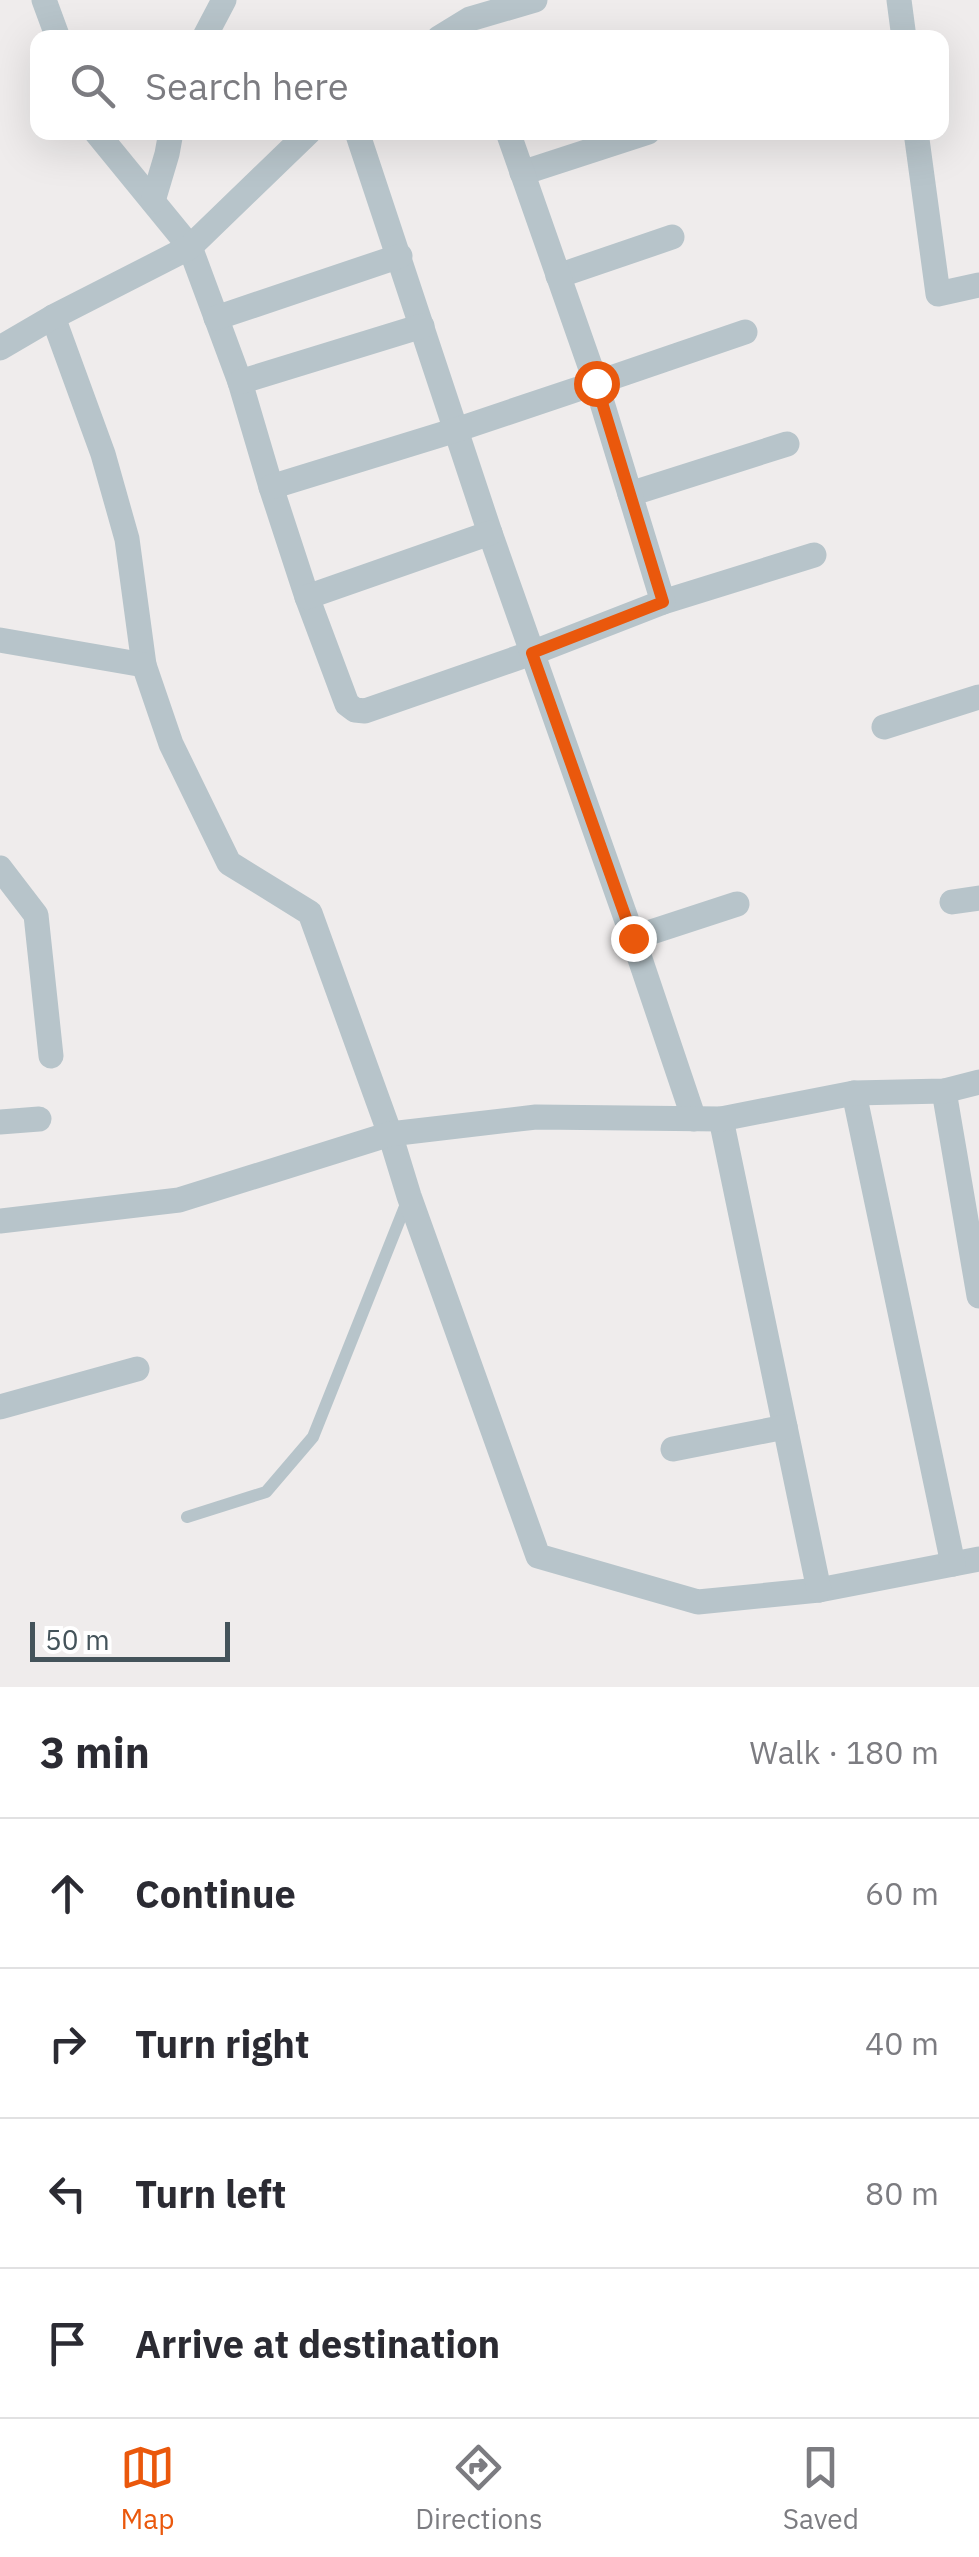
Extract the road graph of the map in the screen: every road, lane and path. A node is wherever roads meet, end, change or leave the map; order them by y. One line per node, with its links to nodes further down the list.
1 (44, 0): 6 (street)
2 (224, 0): 7 (street)
3 (535, 0): 5 (street)
4 (899, 0): 8 (street)
5 (473, 28)
6 (55, 30)
7 (208, 30)
8 (903, 30)
9 (103, 140): 17 (street)
10 (169, 140): 17 (street)
11 (302, 140): 19 (street)
12 (361, 140): 20 (street)
13 (511, 140): 16 (street)
14 (623, 140): 16 (street)
15 (917, 140): 22 (street)
16 (522, 173): 21 (street)
17 (153, 201): 19 (street)
18 (672, 237): 21 (street)
19 (190, 247): 23 (street); 24 (street)
20 (400, 256): 24 (street); 25 (street)
21 (558, 276): 29 (street)
22 (979, 285)
23 (53, 318): 27 (street); 40 (street)
24 (216, 318): 28 (street)
25 (422, 326): 28 (street); 30 (street)
26 (745, 332): 29 (street)
27 (0, 348)
28 (240, 382): 32 (street)
29 (596, 383): 30 (street); 33 (street)
30 (456, 430): 32 (street); 34 (street)
31 (788, 444): 33 (street)
32 (271, 487): 36 (street)
33 (630, 494): 37 (street)
34 (490, 533): 36 (street); 39 (street)
35 (814, 555): 37 (street)
36 (307, 598): 39 (street)
37 (663, 602): 39 (street)
38 (0, 640): 40 (street)
39 (532, 653): 47 (street)
40 (144, 666): 56 (street)
41 (979, 697): 42 (street)
42 (884, 727)
43 (0, 868): 48 (street)
44 (979, 898): 45 (street)
45 (952, 902)
46 (737, 904): 47 (street)
47 (633, 938): 54 (street)
48 (51, 1056)
49 (979, 1082): 50 (street)
50 (944, 1091): 51 (street); 59 (street)
51 (854, 1093): 53 (street); 65 (street)
52 (39, 1119): 55 (street)
53 (721, 1119): 54 (street); 62 (street)
54 (694, 1120): 56 (street)
55 (0, 1122)
56 (390, 1134): 57 (street); 58 (street)
57 (409, 1196): 64 (lane); 66 (street)
58 (0, 1221)
59 (979, 1296)
60 (137, 1368): 61 (street)
61 (0, 1408)
62 (785, 1426): 63 (street); 66 (street)
63 (673, 1450)
64 (187, 1517)
65 (966, 1562): 66 (street)
66 (819, 1590)

